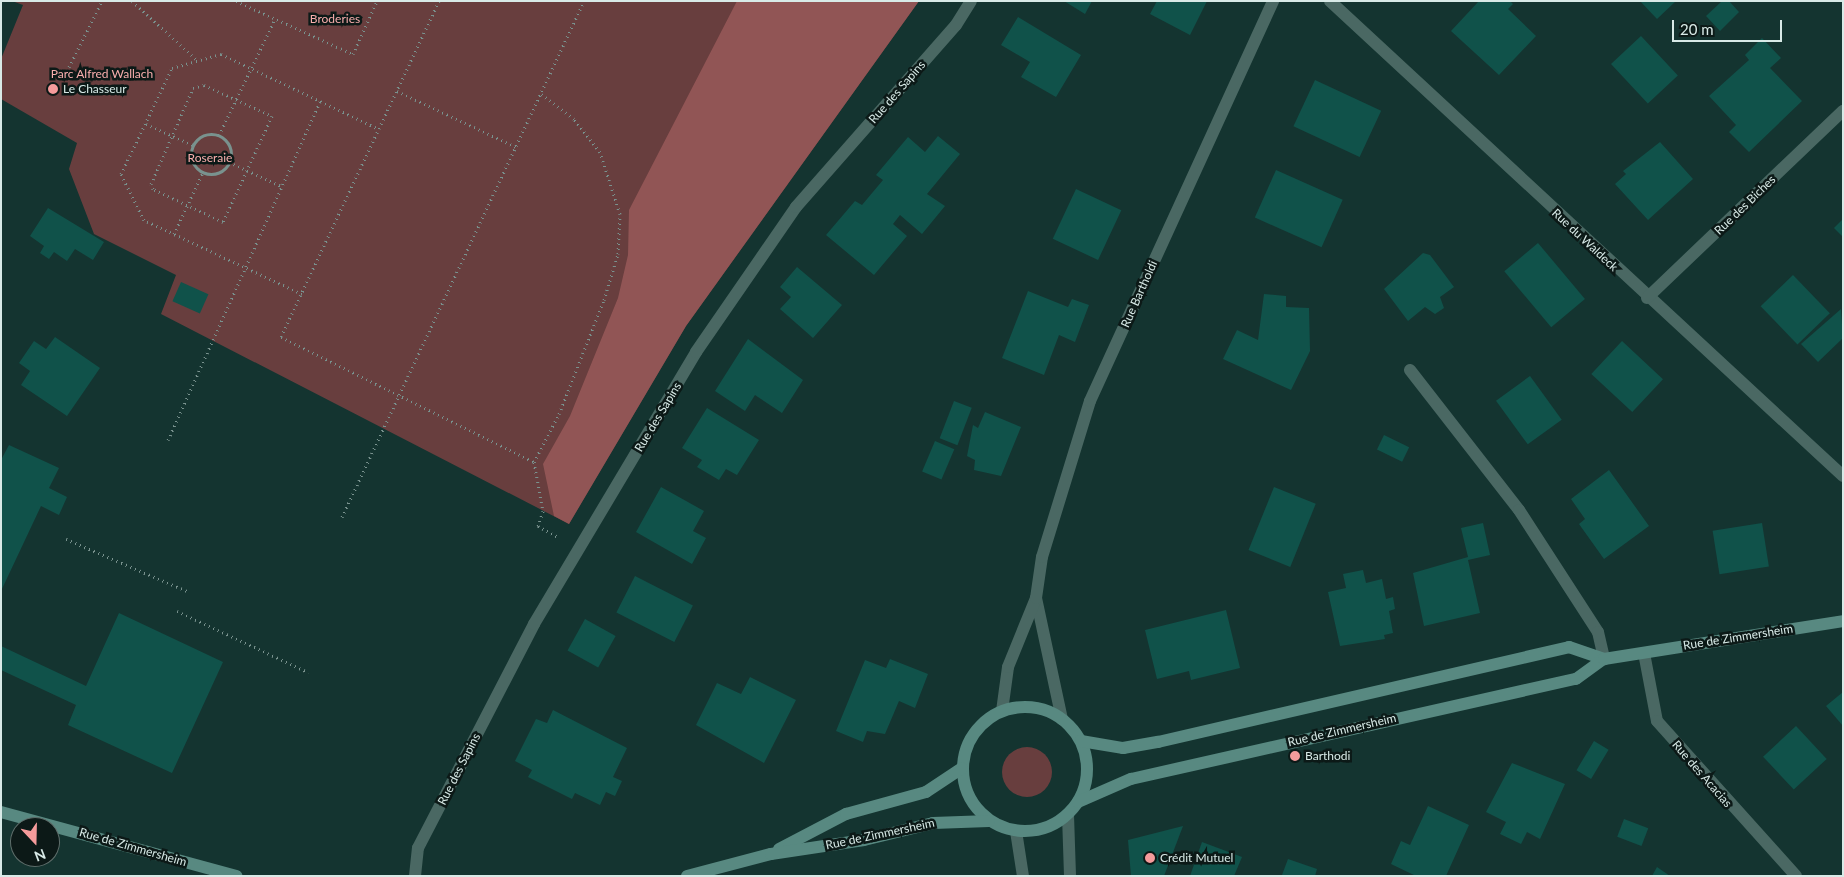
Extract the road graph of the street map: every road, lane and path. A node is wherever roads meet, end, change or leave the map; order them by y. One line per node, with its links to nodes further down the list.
1 (102, 1): 12 (path)
2 (132, 1): 11 (path)
3 (236, 1): 10 (path)
4 (377, 1): 10 (path)
5 (439, 1): 14 (path)
6 (584, 1): 15 (path)
7 (971, 1): 41 (street, Rue des Sapins)
8 (1272, 1): 43 (street, Rue Bartholdi)
9 (1330, 1): 33 (street, Rue du Waldeck)
10 (275, 19): 13 (path)
11 (197, 61): 13 (path); 19 (path)
12 (70, 67)
13 (251, 68): 16 (path); 17 (path)
14 (397, 91): 20 (path); 24 (path)
15 (541, 94): 24 (path); 37 (path)
16 (236, 100): 21 (path); 22 (path); 26 (path)
17 (320, 101): 20 (path); 28 (path)
18 (1843, 111): 33 (street, Rue des Biches)
19 (146, 124): 21 (path); 30 (path)
20 (379, 129): 32 (path)
21 (171, 135): 23 (path); 29 (path)
22 (219, 135): 23 (path); 25 (path)
23 (193, 145): 27 (path)
24 (516, 147): 35 (path)
25 (229, 162): 26 (path); 27 (path)
26 (247, 170): 28 (path); 29 (path)
27 (202, 172): 29 (path)
28 (281, 186): 31 (path)
29 (187, 206): 30 (path)
30 (174, 234): 31 (path)
31 (243, 268): 32 (path); 36 (path)
32 (302, 294): 35 (path)
33 (1646, 298): 38 (street, Rue du Waldeck)
34 (1410, 370): 47 (street)
35 (399, 395): 37 (path); 39 (path)
36 (168, 440)
37 (534, 462): 41 (path)
38 (1843, 476)
39 (342, 517)
40 (66, 539): 42 (path)
41 (580, 549): 60 (street, Rue des Sapins)
42 (187, 591)
43 (1036, 598): 49 (street, Rue Bartholdi); 50 (street, Rue Bartholdi)
44 (178, 611): 48 (path)
45 (1843, 620): 46 (main road, Rue de Zimmersheim)
46 (1644, 653): 47 (main road, Rue de Zimmersheim); 64 (street, Rue des Acacias)
47 (1604, 659): 51 (main road, Rue de Zimmersheim); 53 (main road, Rue de Zimmersheim)
48 (308, 672)
49 (1002, 710): 50 (main road); 52 (main road)
50 (1062, 719): 51 (main road)
51 (1081, 741): 53 (main road)
52 (962, 768): 56 (main road); 58 (main road, Rue de Zimmersheim)
53 (1078, 802): 55 (main road)
54 (1, 812): 59 (main road, Rue de Zimmersheim)
55 (1068, 815): 57 (main road); 63 (street)
56 (989, 821): 57 (main road); 58 (main road, Rue de Zimmersheim)
57 (1016, 831): 62 (street)
58 (771, 854): 61 (main road, Rue de Zimmersheim)
59 (236, 876)
60 (414, 876)
61 (687, 876)
62 (1023, 876)
63 (1070, 876)
64 (1796, 876)

